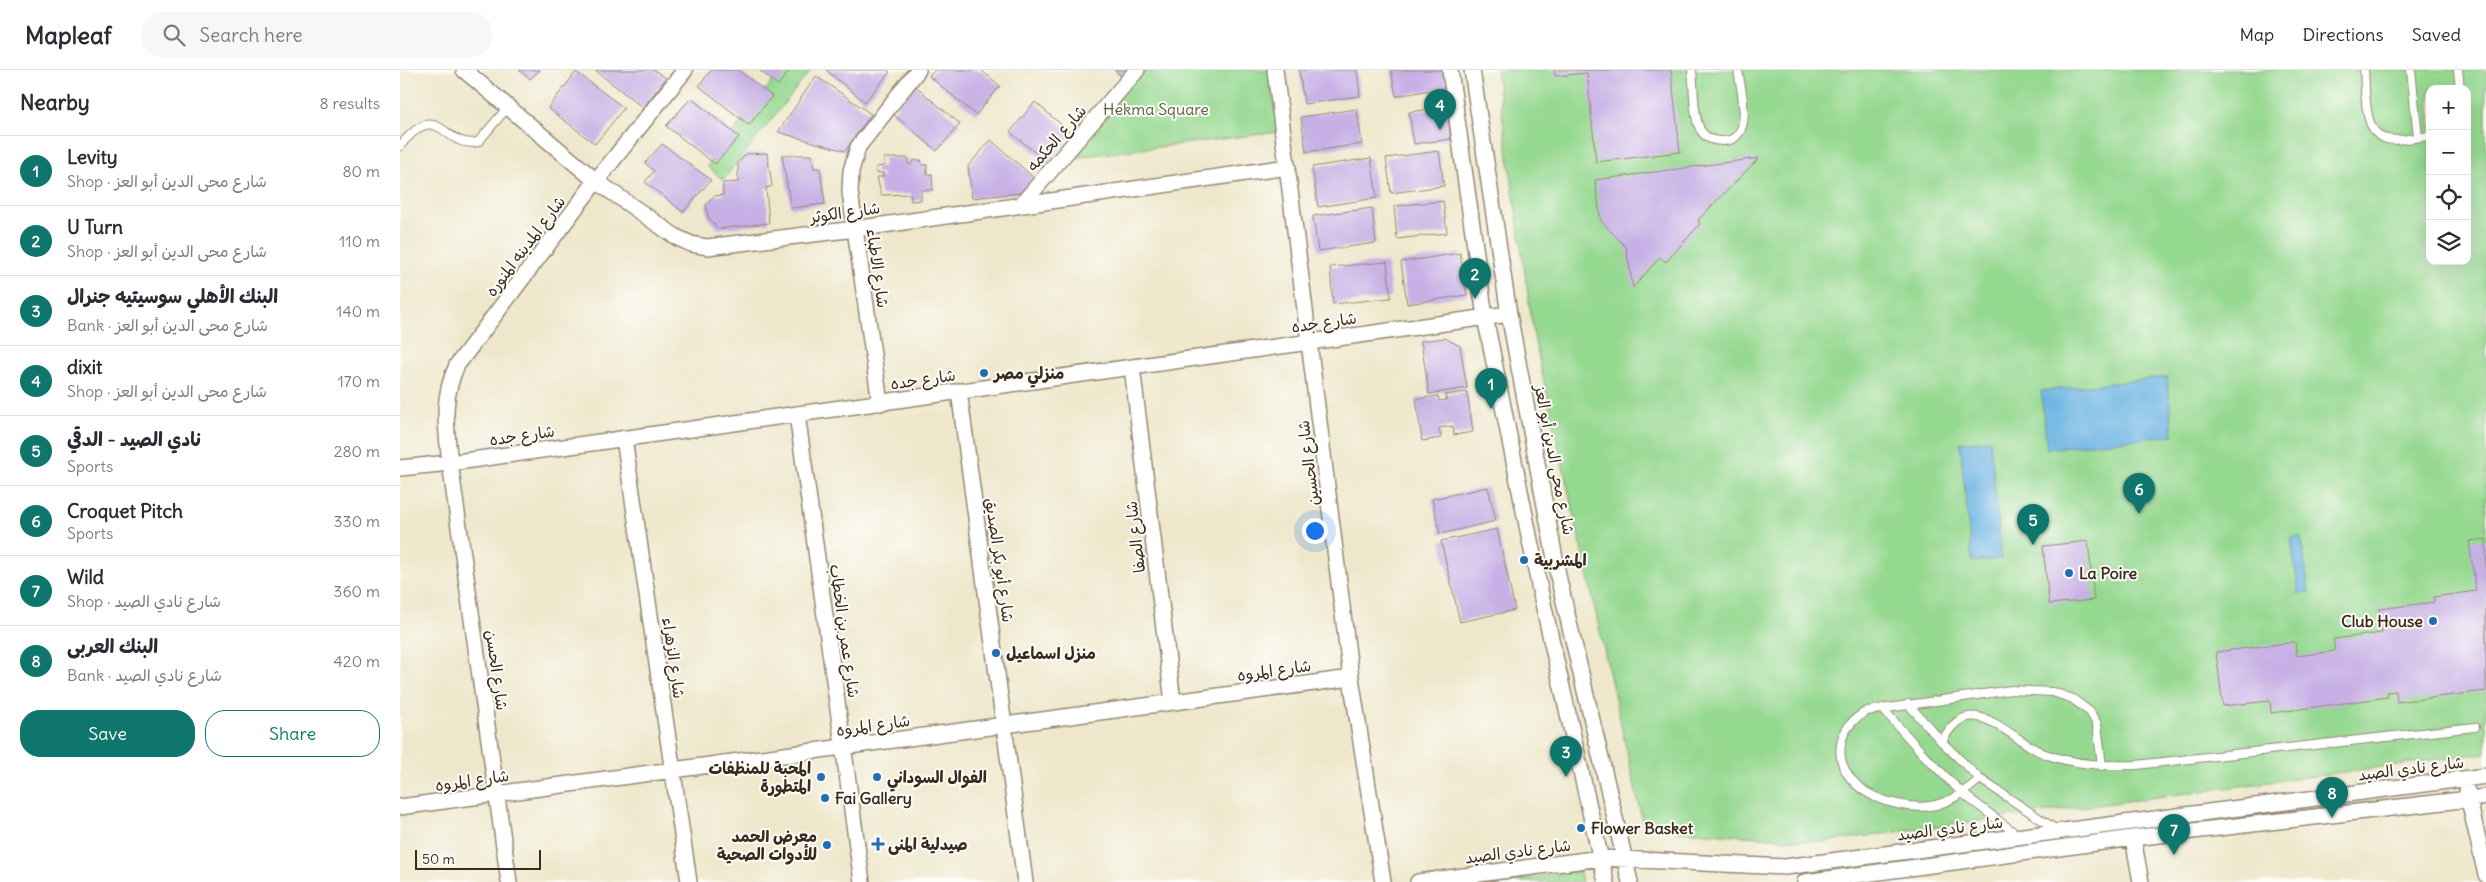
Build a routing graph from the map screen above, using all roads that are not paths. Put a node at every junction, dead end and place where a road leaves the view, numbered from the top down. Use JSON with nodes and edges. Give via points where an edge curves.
{"nodes":[{"id":1,"x":464,"y":70,"type":"edge"},
{"id":2,"x":685,"y":70,"type":"edge"},
{"id":3,"x":918,"y":70,"type":"edge"},
{"id":4,"x":1137,"y":70,"type":"edge"},
{"id":5,"x":1275,"y":70,"type":"edge"},
{"id":6,"x":1450,"y":70,"type":"edge"},
{"id":7,"x":1472,"y":70,"type":"edge"},
{"id":8,"x":1692,"y":70,"type":"edge"},
{"id":9,"x":1738,"y":70,"type":"edge"},
{"id":10,"x":2364,"y":70,"type":"edge"},
{"id":11,"x":2411,"y":70,"type":"edge"},
{"id":12,"x":2458,"y":70,"type":"edge"},
{"id":13,"x":2460,"y":85,"type":"edge"},
{"id":14,"x":508,"y":106,"type":"junction"},
{"id":15,"x":2426,"y":136,"type":"edge"},
{"id":16,"x":2418,"y":137,"type":"junction"},
{"id":17,"x":400,"y":146,"type":"edge"},
{"id":18,"x":1288,"y":168,"type":"junction"},
{"id":19,"x":596,"y":181,"type":"junction"},
{"id":20,"x":1021,"y":205,"type":"junction"},
{"id":21,"x":855,"y":229,"type":"junction"},
{"id":22,"x":1509,"y":314,"type":"junction"},
{"id":23,"x":1485,"y":318,"type":"junction"},
{"id":24,"x":1311,"y":342,"type":"junction"},
{"id":25,"x":1132,"y":367,"type":"junction"},
{"id":26,"x":959,"y":391,"type":"junction"},
{"id":27,"x":880,"y":402,"type":"junction"},
{"id":28,"x":797,"y":414,"type":"junction"},
{"id":29,"x":624,"y":438,"type":"junction"},
{"id":30,"x":450,"y":463,"type":"junction"},
{"id":31,"x":400,"y":468,"type":"edge"},
{"id":32,"x":1351,"y":678,"type":"junction"},
{"id":33,"x":1173,"y":702,"type":"junction"},
{"id":34,"x":1908,"y":704,"type":"junction"},
{"id":35,"x":1882,"y":708,"type":"junction"},
{"id":36,"x":1004,"y":725,"type":"junction"},
{"id":37,"x":2475,"y":727,"type":"dead end"},
{"id":38,"x":1942,"y":742,"type":"junction"},
{"id":39,"x":843,"y":747,"type":"junction"},
{"id":40,"x":2102,"y":766,"type":"junction"},
{"id":41,"x":673,"y":770,"type":"junction"},
{"id":42,"x":2486,"y":776,"type":"edge"},
{"id":43,"x":1980,"y":779,"type":"junction"},
{"id":44,"x":2464,"y":779,"type":"junction"},
{"id":45,"x":1962,"y":793,"type":"junction"},
{"id":46,"x":496,"y":794,"type":"junction"},
{"id":47,"x":2486,"y":797,"type":"edge"},
{"id":48,"x":2469,"y":799,"type":"junction"},
{"id":49,"x":400,"y":807,"type":"edge"},
{"id":50,"x":2059,"y":831,"type":"junction"},
{"id":51,"x":2019,"y":837,"type":"junction"},
{"id":52,"x":2133,"y":838,"type":"junction"},
{"id":53,"x":1601,"y":858,"type":"junction"},
{"id":54,"x":1626,"y":858,"type":"junction"},
{"id":55,"x":2486,"y":875,"type":"edge"},
{"id":56,"x":509,"y":882,"type":"edge"},
{"id":57,"x":689,"y":882,"type":"edge"},
{"id":58,"x":862,"y":882,"type":"edge"},
{"id":59,"x":1025,"y":882,"type":"edge"},
{"id":60,"x":1383,"y":882,"type":"edge"},
{"id":61,"x":1418,"y":882,"type":"edge"},
{"id":62,"x":1606,"y":882,"type":"edge"},
{"id":63,"x":1630,"y":882,"type":"edge"},
{"id":64,"x":1806,"y":882,"type":"edge"},
{"id":65,"x":2141,"y":882,"type":"edge"}],
"edges":[{"from":1,"to":14,"type":"street","name":"شارع الكوثر"},
{"from":2,"to":19,"type":"street","name":"شارع المدينه المنوره"},
{"from":3,"to":21,"type":"street","name":"شارع الاطباء","via":[[858,147],[853,159],[850,180]]},
{"from":4,"to":20,"type":"street","name":"شارع الحكمه"},
{"from":5,"to":18,"type":"street","name":"شارع الحسين"},
{"from":6,"to":23,"type":"street"},
{"from":7,"to":22,"type":"street","name":"شارع محى الدين أبو العز"},
{"from":8,"to":9,"type":"lane","via":[[1701,131],[1707,137],[1723,142],[1732,139],[1743,126]]},
{"from":10,"to":16,"type":"lane","via":[[2371,127],[2385,139]]},
{"from":11,"to":16,"type":"lane"},
{"from":12,"to":13,"type":"lane"},
{"from":14,"to":17,"type":"lane","via":[[478,142],[466,142],[434,124],[426,124],[414,130]]},
{"from":14,"to":19,"type":"street","name":"شارع الكوثر"},
{"from":15,"to":16,"type":"lane"},
{"from":18,"to":20,"type":"street","name":"شارع الكوثر"},
{"from":18,"to":24,"type":"street","name":"شارع الحسين"},
{"from":19,"to":21,"type":"street","name":"شارع الكوثر","via":[[676,237],[707,247]]},
{"from":19,"to":30,"type":"street","name":"شارع المدينه المنوره","via":[[457,366],[445,402]]},
{"from":20,"to":21,"type":"street","name":"شارع الكوثر"},
{"from":21,"to":27,"type":"street","name":"شارع الاطباء"},
{"from":22,"to":23,"type":"street","name":"شارع جده"},
{"from":22,"to":54,"type":"street","name":"شارع محى الدين أبو العز","via":[[1560,580]]},
{"from":23,"to":24,"type":"street","name":"شارع جده"},
{"from":23,"to":53,"type":"street","via":[[1540,590]]},
{"from":24,"to":25,"type":"street","name":"شارع جده"},
{"from":24,"to":32,"type":"street","name":"شارع الحسين"},
{"from":25,"to":26,"type":"street","name":"شارع جده"},
{"from":25,"to":33,"type":"street","name":"شارع الصفا"},
{"from":26,"to":27,"type":"street","name":"شارع جده"},
{"from":26,"to":36,"type":"street","name":"شارع أبو بكر الصديق"},
{"from":27,"to":28,"type":"street","name":"شارع جده"},
{"from":28,"to":29,"type":"street","name":"شارع جده"},
{"from":28,"to":39,"type":"street","name":"شارع عمر بن الخطاب"},
{"from":29,"to":30,"type":"street","name":"شارع جده"},
{"from":29,"to":41,"type":"street","name":"شارع الزهراء"},
{"from":30,"to":31,"type":"street","name":"شارع جده"},
{"from":30,"to":46,"type":"street","name":"شارع الحسن"},
{"from":32,"to":33,"type":"street","name":"شارع المروه"},
{"from":32,"to":60,"type":"street","name":"شارع الحسين"},
{"from":33,"to":36,"type":"street","name":"شارع المروه"},
{"from":34,"to":35,"type":"lane"},
{"from":34,"to":38,"type":"lane"},
{"from":34,"to":40,"type":"lane","via":[[2010,690],[2053,692],[2073,699],[2090,712],[2097,724]]},
{"from":35,"to":45,"type":"lane"},
{"from":35,"to":45,"type":"lane","via":[[1854,718],[1845,731],[1842,762],[1854,782],[1880,798],[1921,807],[1941,804]]},
{"from":36,"to":39,"type":"street","name":"شارع المروه"},
{"from":36,"to":59,"type":"street","name":"شارع أبو بكر الصديق"},
{"from":37,"to":40,"type":"lane","via":[[2136,765]]},
{"from":38,"to":40,"type":"lane","via":[[1957,721],[1969,716],[1982,716],[2044,754],[2072,763]]},
{"from":38,"to":43,"type":"lane"},
{"from":39,"to":41,"type":"street","name":"شارع المروه"},
{"from":39,"to":58,"type":"street","name":"شارع عمر بن الخطاب"},
{"from":41,"to":46,"type":"street","name":"شارع المروه"},
{"from":41,"to":57,"type":"street","name":"شارع الزهراء"},
{"from":42,"to":44,"type":"street","name":"شارع نادي الصيد"},
{"from":43,"to":45,"type":"lane"},
{"from":43,"to":50,"type":"lane"},
{"from":44,"to":48,"type":"street"},
{"from":44,"to":50,"type":"street","name":"شارع نادي الصيد"},
{"from":45,"to":51,"type":"lane"},
{"from":46,"to":49,"type":"street","name":"شارع المروه"},
{"from":46,"to":56,"type":"street","name":"شارع الحسن"},
{"from":47,"to":48,"type":"street","name":"شارع نادي الصيد"},
{"from":48,"to":52,"type":"street","name":"شارع نادي الصيد"},
{"from":48,"to":55,"type":"street"},
{"from":50,"to":51,"type":"street","name":"شارع نادي الصيد"},
{"from":51,"to":54,"type":"street","name":"شارع نادي الصيد","via":[[1775,868]]},
{"from":52,"to":64,"type":"street","name":"شارع نادي الصيد"},
{"from":52,"to":65,"type":"street"},
{"from":53,"to":54,"type":"street","name":"شارع نادي الصيد"},
{"from":53,"to":61,"type":"street","name":"شارع نادي الصيد"},
{"from":53,"to":62,"type":"street"},
{"from":54,"to":63,"type":"street","name":"شارع محى الدين أبو العز"}]}
